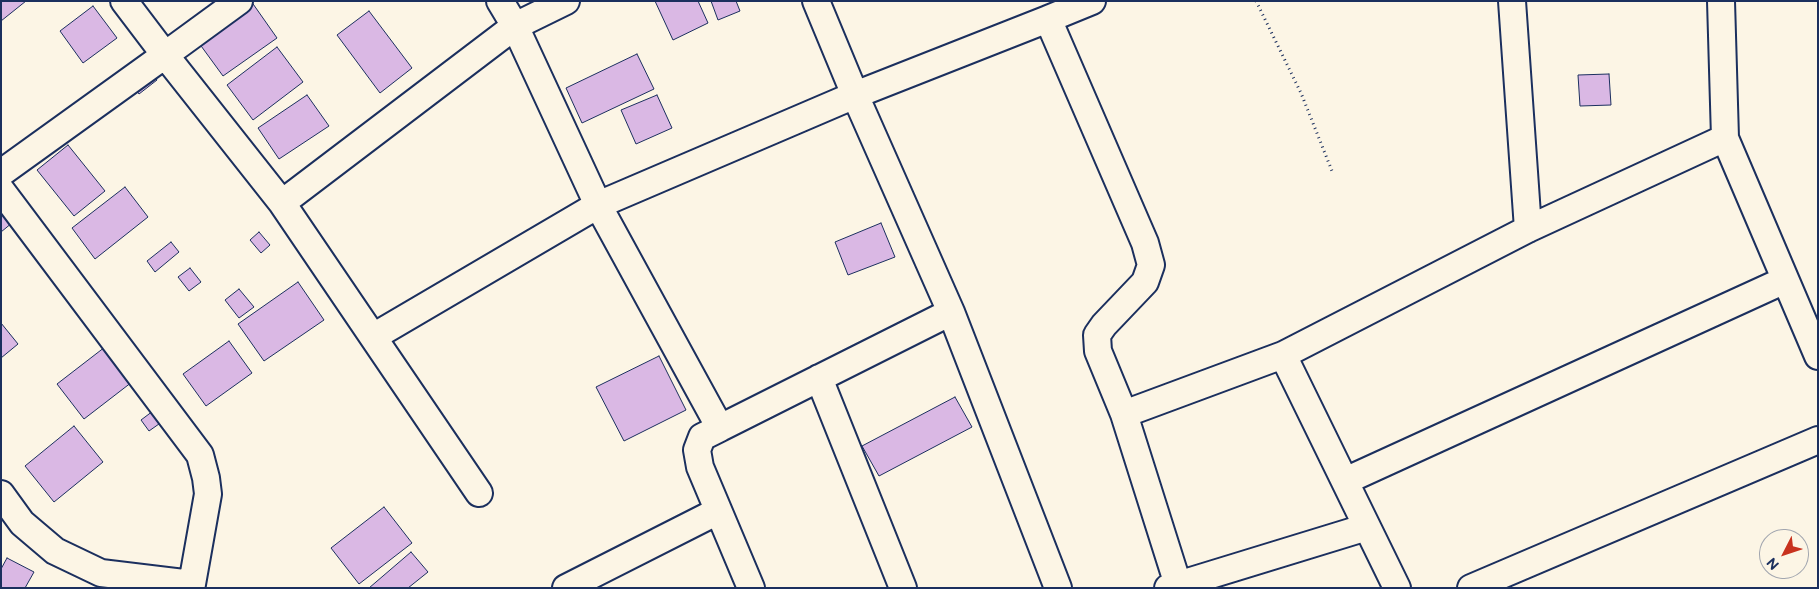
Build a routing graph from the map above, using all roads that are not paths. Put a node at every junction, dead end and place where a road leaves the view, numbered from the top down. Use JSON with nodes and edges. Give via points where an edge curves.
{"nodes":[{"id":1,"x":124,"y":1,"type":"edge"},
{"id":2,"x":239,"y":1,"type":"edge"},
{"id":3,"x":500,"y":1,"type":"edge"},
{"id":4,"x":566,"y":1,"type":"edge"},
{"id":5,"x":816,"y":1,"type":"edge"},
{"id":6,"x":1092,"y":1,"type":"edge"},
{"id":7,"x":1512,"y":1,"type":"edge"},
{"id":8,"x":1721,"y":1,"type":"edge"},
{"id":9,"x":1048,"y":19,"type":"junction"},
{"id":10,"x":515,"y":26,"type":"junction"},
{"id":11,"x":165,"y":55,"type":"junction"},
{"id":12,"x":855,"y":95,"type":"junction"},
{"id":13,"x":1725,"y":138,"type":"junction"},
{"id":14,"x":1,"y":174,"type":"edge"},
{"id":15,"x":1,"y":190,"type":"edge"},
{"id":16,"x":282,"y":203,"type":"junction"},
{"id":17,"x":598,"y":205,"type":"junction"},
{"id":18,"x":1528,"y":228,"type":"junction"},
{"id":19,"x":1785,"y":280,"type":"junction"},
{"id":20,"x":951,"y":312,"type":"junction"},
{"id":21,"x":373,"y":337,"type":"junction"},
{"id":22,"x":1283,"y":355,"type":"junction"},
{"id":23,"x":1818,"y":356,"type":"edge"},
{"id":24,"x":819,"y":378,"type":"junction"},
{"id":25,"x":1124,"y":414,"type":"junction"},
{"id":26,"x":720,"y":428,"type":"junction"},
{"id":27,"x":1818,"y":440,"type":"edge"},
{"id":28,"x":1345,"y":481,"type":"junction"},
{"id":29,"x":479,"y":493,"type":"dead end"},
{"id":30,"x":1,"y":494,"type":"edge"},
{"id":31,"x":718,"y":511,"type":"junction"},
{"id":32,"x":1367,"y":527,"type":"junction"},
{"id":33,"x":195,"y":587,"type":"edge"},
{"id":34,"x":1175,"y":587,"type":"edge"},
{"id":35,"x":566,"y":588,"type":"edge"},
{"id":36,"x":751,"y":588,"type":"edge"},
{"id":37,"x":903,"y":588,"type":"edge"},
{"id":38,"x":1058,"y":588,"type":"edge"},
{"id":39,"x":1397,"y":588,"type":"edge"},
{"id":40,"x":1471,"y":588,"type":"edge"}],
"edges":[{"from":1,"to":11,"type":"street"},
{"from":2,"to":11,"type":"street"},
{"from":3,"to":10,"type":"street"},
{"from":4,"to":10,"type":"street"},
{"from":5,"to":12,"type":"street"},
{"from":6,"to":9,"type":"street"},
{"from":7,"to":18,"type":"street"},
{"from":8,"to":13,"type":"street"},
{"from":9,"to":12,"type":"street"},
{"from":9,"to":25,"type":"street","via":[[1146,243],[1150,265],[1145,282],[1097,335],[1098,351]]},
{"from":10,"to":16,"type":"street"},
{"from":10,"to":17,"type":"street"},
{"from":11,"to":14,"type":"street"},
{"from":11,"to":16,"type":"street"},
{"from":12,"to":17,"type":"street"},
{"from":12,"to":20,"type":"street"},
{"from":13,"to":18,"type":"street"},
{"from":13,"to":19,"type":"street"},
{"from":15,"to":33,"type":"street","via":[[200,455],[208,494]]},
{"from":16,"to":21,"type":"street"},
{"from":17,"to":21,"type":"street"},
{"from":17,"to":26,"type":"street"},
{"from":18,"to":22,"type":"street"},
{"from":19,"to":23,"type":"street"},
{"from":19,"to":28,"type":"street"},
{"from":20,"to":24,"type":"street"},
{"from":20,"to":38,"type":"street"},
{"from":21,"to":29,"type":"street"},
{"from":22,"to":25,"type":"street"},
{"from":22,"to":28,"type":"street"},
{"from":24,"to":26,"type":"street"},
{"from":24,"to":37,"type":"street"},
{"from":25,"to":34,"type":"street"},
{"from":26,"to":31,"type":"street","via":[[702,437],[697,450],[700,467]]},
{"from":27,"to":40,"type":"street"},
{"from":28,"to":32,"type":"street"},
{"from":30,"to":33,"type":"street","via":[[22,523],[55,551],[100,573]]},
{"from":31,"to":35,"type":"street"},
{"from":31,"to":36,"type":"street"},
{"from":32,"to":34,"type":"street"},
{"from":32,"to":39,"type":"street"}]}
